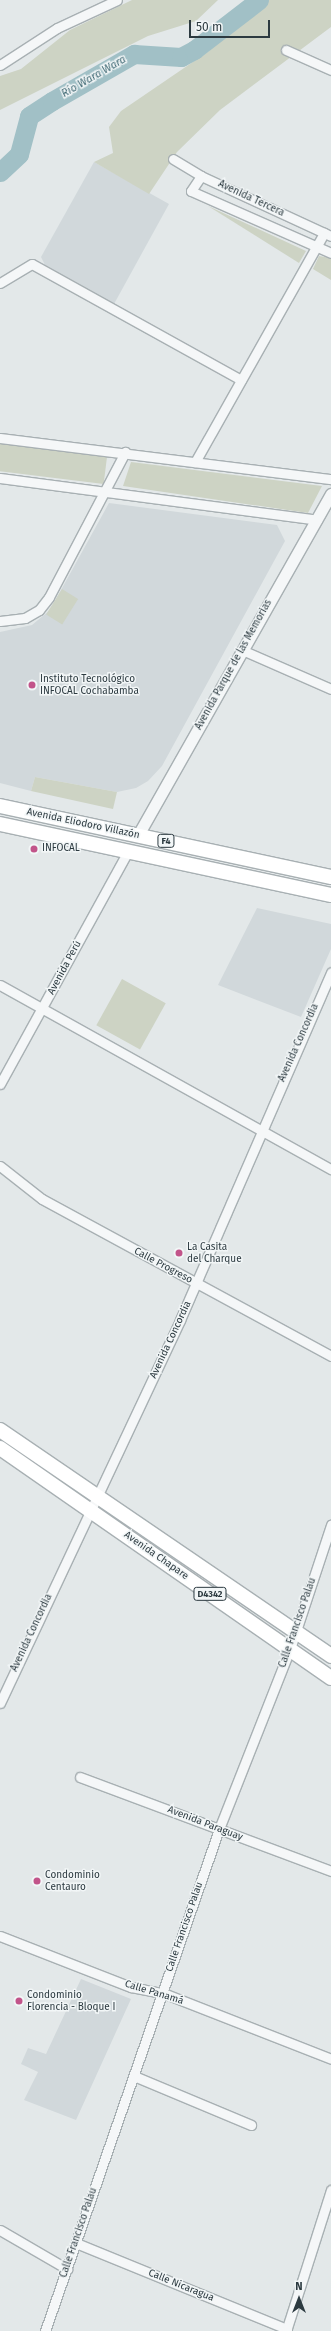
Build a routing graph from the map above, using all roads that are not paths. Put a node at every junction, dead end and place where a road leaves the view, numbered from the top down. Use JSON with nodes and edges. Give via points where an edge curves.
{"nodes":[{"id":1,"x":117,"y":0,"type":"edge"},
{"id":2,"x":286,"y":50,"type":"dead end"},
{"id":3,"x":0,"y":65,"type":"edge"},
{"id":4,"x":331,"y":70,"type":"edge"},
{"id":5,"x":173,"y":159,"type":"dead end"},
{"id":6,"x":201,"y":176,"type":"junction"},
{"id":7,"x":328,"y":234,"type":"edge"},
{"id":8,"x":316,"y":247,"type":"junction"},
{"id":9,"x":331,"y":253,"type":"edge"},
{"id":10,"x":0,"y":283,"type":"edge"},
{"id":11,"x":241,"y":380,"type":"junction"},
{"id":12,"x":0,"y":438,"type":"edge"},
{"id":13,"x":125,"y":452,"type":"junction"},
{"id":14,"x":195,"y":462,"type":"junction"},
{"id":15,"x":0,"y":478,"type":"edge"},
{"id":16,"x":331,"y":479,"type":"edge"},
{"id":17,"x":106,"y":491,"type":"junction"},
{"id":18,"x":331,"y":494,"type":"edge"},
{"id":19,"x":317,"y":520,"type":"junction"},
{"id":20,"x":0,"y":621,"type":"edge"},
{"id":21,"x":242,"y":650,"type":"junction"},
{"id":22,"x":331,"y":689,"type":"edge"},
{"id":23,"x":0,"y":806,"type":"edge"},
{"id":24,"x":0,"y":824,"type":"edge"},
{"id":25,"x":138,"y":835,"type":"junction"},
{"id":26,"x":128,"y":851,"type":"junction"},
{"id":27,"x":331,"y":877,"type":"edge"},
{"id":28,"x":331,"y":894,"type":"edge"},
{"id":29,"x":331,"y":972,"type":"edge"},
{"id":30,"x":0,"y":985,"type":"edge"},
{"id":31,"x":43,"y":1008,"type":"junction"},
{"id":32,"x":0,"y":1084,"type":"edge"},
{"id":33,"x":259,"y":1131,"type":"junction"},
{"id":34,"x":0,"y":1166,"type":"edge"},
{"id":35,"x":331,"y":1169,"type":"edge"},
{"id":36,"x":196,"y":1284,"type":"junction"},
{"id":37,"x":331,"y":1356,"type":"edge"},
{"id":38,"x":0,"y":1430,"type":"edge"},
{"id":39,"x":0,"y":1448,"type":"edge"},
{"id":40,"x":98,"y":1495,"type":"junction"},
{"id":41,"x":89,"y":1510,"type":"junction"},
{"id":42,"x":331,"y":1525,"type":"edge"},
{"id":43,"x":296,"y":1632,"type":"junction"},
{"id":44,"x":290,"y":1649,"type":"junction"},
{"id":45,"x":331,"y":1656,"type":"edge"},
{"id":46,"x":331,"y":1678,"type":"edge"},
{"id":47,"x":0,"y":1703,"type":"edge"},
{"id":48,"x":80,"y":1777,"type":"dead end"},
{"id":49,"x":219,"y":1829,"type":"junction"},
{"id":50,"x":331,"y":1871,"type":"edge"},
{"id":51,"x":0,"y":1936,"type":"edge"},
{"id":52,"x":163,"y":1993,"type":"junction"},
{"id":53,"x":331,"y":2059,"type":"edge"},
{"id":54,"x":134,"y":2076,"type":"junction"},
{"id":55,"x":251,"y":2125,"type":"dead end"},
{"id":56,"x":331,"y":2190,"type":"edge"},
{"id":57,"x":0,"y":2230,"type":"edge"},
{"id":58,"x":76,"y":2243,"type":"junction"},
{"id":59,"x":67,"y":2269,"type":"junction"},
{"id":60,"x":287,"y":2330,"type":"edge"},
{"id":61,"x":45,"y":2331,"type":"edge"}],
"edges":[{"from":1,"to":3,"type":"street","via":[[57,28]]},
{"from":2,"to":4,"type":"street"},
{"from":5,"to":6,"type":"street","name":"Avenida Tercera"},
{"from":6,"to":7,"type":"street","name":"Avenida Tercera"},
{"from":6,"to":8,"type":"street","name":"Avenida Tercera","via":[[191,191]]},
{"from":7,"to":8,"type":"street"},
{"from":8,"to":9,"type":"street","name":"Avenida Tercera"},
{"from":8,"to":11,"type":"street"},
{"from":10,"to":11,"type":"street","via":[[32,264]]},
{"from":11,"to":14,"type":"street"},
{"from":12,"to":13,"type":"street"},
{"from":13,"to":14,"type":"street"},
{"from":13,"to":17,"type":"street"},
{"from":14,"to":16,"type":"street"},
{"from":15,"to":17,"type":"street"},
{"from":17,"to":19,"type":"street"},
{"from":17,"to":20,"type":"street","via":[[39,610],[25,618]]},
{"from":18,"to":19,"type":"street","name":"Avenida Parque de las Memorias"},
{"from":19,"to":21,"type":"street","name":"Avenida Parque de las Memorias"},
{"from":21,"to":22,"type":"street"},
{"from":21,"to":25,"type":"street","name":"Avenida Parque de las Memorias"},
{"from":23,"to":25,"type":"main road","name":"Avenida Eliodoro Villazón","number":"F4"},
{"from":24,"to":26,"type":"main road","name":"Avenida Eliodoro Villazón","number":"F4"},
{"from":25,"to":27,"type":"main road","name":"Avenida Eliodoro Villazón","number":"F4"},
{"from":26,"to":28,"type":"main road","name":"Avenida Eliodoro Villazón","number":"F4"},
{"from":26,"to":31,"type":"street","name":"Avenida Perú"},
{"from":29,"to":33,"type":"street","name":"Avenida Concordia"},
{"from":30,"to":31,"type":"street"},
{"from":31,"to":32,"type":"street","name":"Avenida Perú"},
{"from":31,"to":33,"type":"street"},
{"from":33,"to":35,"type":"street"},
{"from":33,"to":36,"type":"street","name":"Avenida Concordia"},
{"from":34,"to":36,"type":"street","name":"Calle Progreso","via":[[42,1199]]},
{"from":36,"to":37,"type":"street","name":"Calle Progreso"},
{"from":36,"to":40,"type":"street","name":"Avenida Concordia"},
{"from":38,"to":40,"type":"main road","name":"Avenida Chapare","number":"D4342"},
{"from":39,"to":41,"type":"main road","name":"Avenida Chapare","number":"D4342"},
{"from":40,"to":41,"type":"street","name":"Avenida Concordia"},
{"from":40,"to":43,"type":"main road","name":"Avenida Chapare","number":"D4342"},
{"from":41,"to":44,"type":"main road","name":"Avenida Chapare","number":"D4342"},
{"from":41,"to":47,"type":"street","name":"Avenida Concordia"},
{"from":42,"to":43,"type":"street","name":"Calle Francisco Palau"},
{"from":43,"to":44,"type":"street","name":"Calle Francisco Palau"},
{"from":43,"to":45,"type":"main road","name":"Avenida Chapare","number":"D4342"},
{"from":44,"to":46,"type":"main road","name":"Avenida Chapare","number":"D4342"},
{"from":44,"to":49,"type":"street","name":"Calle Francisco Palau"},
{"from":48,"to":49,"type":"street","name":"Avenida Paraguay"},
{"from":49,"to":50,"type":"street","name":"Avenida Paraguay"},
{"from":49,"to":52,"type":"street","name":"Calle Francisco Palau"},
{"from":51,"to":52,"type":"street","name":"Calle Panamá","via":[[131,1987]]},
{"from":52,"to":53,"type":"street","name":"Calle Panamá"},
{"from":52,"to":54,"type":"street","name":"Calle Francisco Palau"},
{"from":54,"to":55,"type":"street"},
{"from":54,"to":58,"type":"street","name":"Calle Francisco Palau"},
{"from":56,"to":60,"type":"street"},
{"from":57,"to":59,"type":"street"},
{"from":58,"to":59,"type":"street","name":"Calle Francisco Palau"},
{"from":58,"to":60,"type":"street","name":"Calle Nicaragua"},
{"from":59,"to":61,"type":"street","name":"Calle Francisco Palau"}]}
